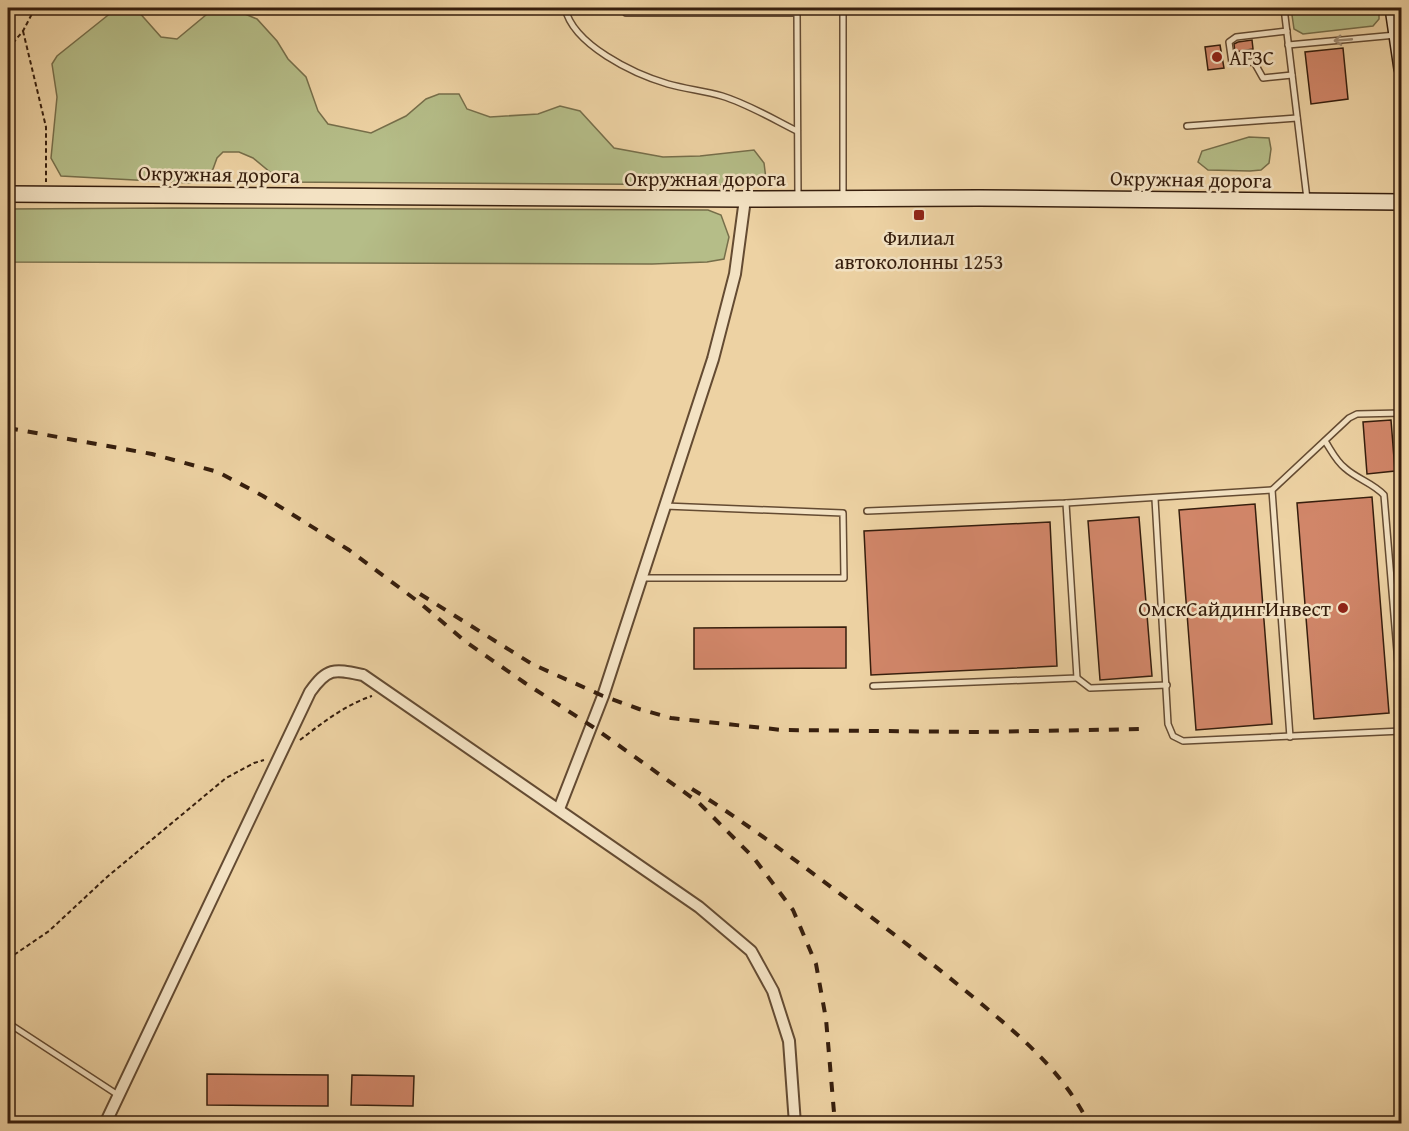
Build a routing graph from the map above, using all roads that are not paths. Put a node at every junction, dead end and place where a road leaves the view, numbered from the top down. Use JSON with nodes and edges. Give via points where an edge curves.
{"nodes":[{"id":1,"x":565,"y":8,"type":"edge"},
{"id":2,"x":626,"y":8,"type":"edge"},
{"id":3,"x":1284,"y":8,"type":"edge"},
{"id":4,"x":1394,"y":8,"type":"edge"},
{"id":5,"x":843,"y":9,"type":"edge"},
{"id":6,"x":1287,"y":31,"type":"junction"},
{"id":7,"x":1398,"y":35,"type":"junction"},
{"id":8,"x":1288,"y":45,"type":"junction"},
{"id":9,"x":1401,"y":69,"type":"edge"},
{"id":10,"x":1292,"y":75,"type":"junction"},
{"id":11,"x":1297,"y":118,"type":"junction"},
{"id":12,"x":1187,"y":126,"type":"dead end"},
{"id":13,"x":798,"y":131,"type":"junction"},
{"id":14,"x":8,"y":194,"type":"edge"},
{"id":15,"x":798,"y":199,"type":"junction"},
{"id":16,"x":843,"y":199,"type":"junction"},
{"id":17,"x":746,"y":200,"type":"junction"},
{"id":18,"x":1307,"y":201,"type":"junction"},
{"id":19,"x":1401,"y":202,"type":"edge"},
{"id":20,"x":1401,"y":414,"type":"edge"},
{"id":21,"x":1325,"y":441,"type":"junction"},
{"id":22,"x":1272,"y":490,"type":"junction"},
{"id":23,"x":1155,"y":499,"type":"junction"},
{"id":24,"x":1066,"y":503,"type":"junction"},
{"id":25,"x":665,"y":506,"type":"junction"},
{"id":26,"x":867,"y":511,"type":"dead end"},
{"id":27,"x":640,"y":578,"type":"junction"},
{"id":28,"x":1077,"y":678,"type":"junction"},
{"id":29,"x":1167,"y":685,"type":"junction"},
{"id":30,"x":873,"y":686,"type":"dead end"},
{"id":31,"x":1401,"y":711,"type":"edge"},
{"id":32,"x":1401,"y":731,"type":"edge"},
{"id":33,"x":1290,"y":737,"type":"junction"},
{"id":34,"x":559,"y":809,"type":"junction"},
{"id":35,"x":8,"y":1023,"type":"edge"},
{"id":36,"x":118,"y":1095,"type":"junction"},
{"id":37,"x":105,"y":1124,"type":"edge"},
{"id":38,"x":795,"y":1124,"type":"edge"}],
"edges":[{"from":1,"to":13,"type":"lane","via":[[568,18],[589,43],[622,66],[667,84],[724,96]]},
{"from":2,"to":13,"type":"lane","via":[[626,13],[797,13]]},
{"from":3,"to":6,"type":"lane"},
{"from":4,"to":7,"type":"main road"},
{"from":5,"to":16,"type":"lane"},
{"from":6,"to":8,"type":"lane"},
{"from":6,"to":10,"type":"lane","via":[[1236,37],[1229,42],[1232,63],[1254,62],[1263,78]]},
{"from":7,"to":8,"type":"lane","one_way":true},
{"from":7,"to":9,"type":"main road"},
{"from":8,"to":10,"type":"lane"},
{"from":10,"to":11,"type":"lane"},
{"from":11,"to":12,"type":"lane"},
{"from":11,"to":18,"type":"lane"},
{"from":13,"to":15,"type":"lane"},
{"from":14,"to":17,"type":"main road","name":"Окружная дорога"},
{"from":15,"to":16,"type":"main road","name":"Окружная дорога"},
{"from":15,"to":17,"type":"main road","name":"Окружная дорога"},
{"from":16,"to":18,"type":"main road","name":"Окружная дорога"},
{"from":17,"to":25,"type":"street","via":[[735,274],[713,359]]},
{"from":18,"to":19,"type":"main road","name":"Окружная дорога"},
{"from":20,"to":21,"type":"lane","via":[[1357,414]]},
{"from":21,"to":22,"type":"lane"},
{"from":21,"to":31,"type":"lane","via":[[1345,468],[1384,495]]},
{"from":22,"to":23,"type":"lane"},
{"from":22,"to":33,"type":"lane"},
{"from":23,"to":24,"type":"lane"},
{"from":23,"to":29,"type":"lane"},
{"from":24,"to":26,"type":"lane"},
{"from":24,"to":28,"type":"lane"},
{"from":25,"to":27,"type":"street"},
{"from":25,"to":27,"type":"lane","via":[[843,513],[844,578]]},
{"from":27,"to":34,"type":"street","via":[[593,727]]},
{"from":28,"to":29,"type":"lane","via":[[1090,688]]},
{"from":28,"to":30,"type":"lane"},
{"from":29,"to":33,"type":"lane","via":[[1168,724],[1173,736],[1183,741]]},
{"from":32,"to":33,"type":"lane"},
{"from":34,"to":36,"type":"street","via":[[363,675],[338,670],[322,677],[310,692]]},
{"from":34,"to":38,"type":"street","via":[[699,907],[751,951],[773,991],[789,1041]]},
{"from":35,"to":36,"type":"lane"},
{"from":36,"to":37,"type":"street"}]}
